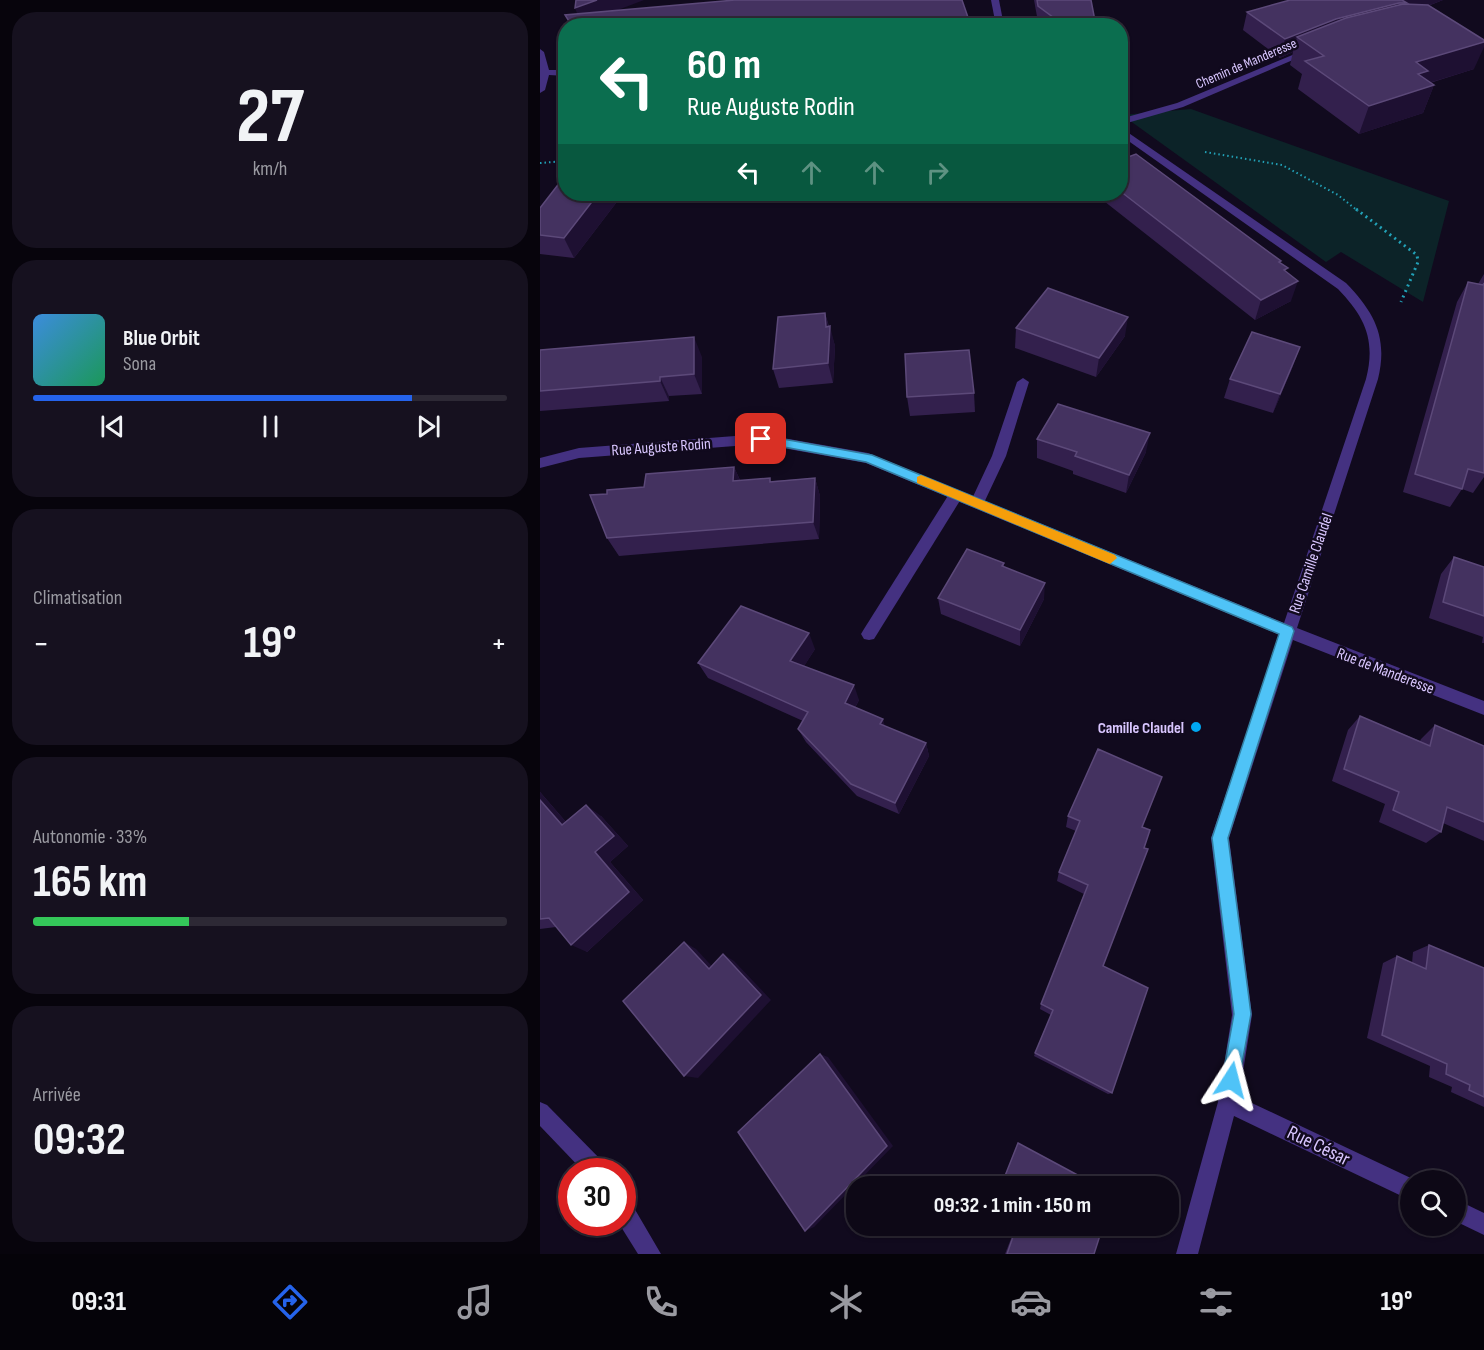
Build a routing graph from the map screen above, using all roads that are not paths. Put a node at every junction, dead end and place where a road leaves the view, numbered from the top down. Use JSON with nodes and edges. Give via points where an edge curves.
{"nodes":[{"id":1,"x":995,"y":0,"type":"edge"},
{"id":2,"x":998,"y":18,"type":"edge"},
{"id":3,"x":1323,"y":46,"type":"edge"},
{"id":4,"x":540,"y":52,"type":"edge"},
{"id":5,"x":542,"y":72,"type":"edge"},
{"id":6,"x":558,"y":73,"type":"edge"},
{"id":7,"x":540,"y":90,"type":"edge"},
{"id":8,"x":1128,"y":120,"type":"edge"},
{"id":9,"x":1128,"y":135,"type":"edge"},
{"id":10,"x":1023,"y":382,"type":"dead end"},
{"id":11,"x":540,"y":463,"type":"edge"},
{"id":12,"x":956,"y":495,"type":"junction"},
{"id":13,"x":977,"y":503,"type":"junction"},
{"id":14,"x":1287,"y":631,"type":"junction"},
{"id":15,"x":869,"y":634,"type":"dead end"},
{"id":16,"x":1484,"y":708,"type":"edge"},
{"id":17,"x":1228,"y":1102,"type":"junction"},
{"id":18,"x":540,"y":1112,"type":"edge"},
{"id":19,"x":585,"y":1158,"type":"edge"},
{"id":20,"x":1400,"y":1184,"type":"edge"},
{"id":21,"x":1466,"y":1215,"type":"edge"},
{"id":22,"x":1484,"y":1224,"type":"edge"},
{"id":23,"x":636,"y":1232,"type":"edge"},
{"id":24,"x":650,"y":1254,"type":"edge"},
{"id":25,"x":1187,"y":1254,"type":"edge"}],
"edges":[{"from":1,"to":2,"type":"street"},
{"from":3,"to":8,"type":"street","name":"Chemin de Manderesse","via":[[1180,105]]},
{"from":4,"to":5,"type":"street"},
{"from":5,"to":6,"type":"street"},
{"from":5,"to":7,"type":"street"},
{"from":9,"to":14,"type":"street","name":"Rue Camille Claudel","via":[[1342,286],[1359,303],[1373,330],[1378,352],[1372,379]]},
{"from":10,"to":13,"type":"street","via":[[999,456]]},
{"from":11,"to":12,"type":"street","name":"Rue Auguste Rodin","via":[[579,453],[761,439],[868,458]]},
{"from":12,"to":13,"type":"street","name":"Rue Auguste Rodin"},
{"from":12,"to":15,"type":"street"},
{"from":13,"to":14,"type":"street","name":"Rue Auguste Rodin"},
{"from":14,"to":16,"type":"street","name":"Rue de Manderesse"},
{"from":14,"to":17,"type":"street","name":"Rue Camille Claudel","via":[[1220,838],[1242,1014]]},
{"from":17,"to":20,"type":"street","name":"Rue César"},
{"from":17,"to":25,"type":"street","name":"Rue Camille Claudel"},
{"from":18,"to":19,"type":"street"},
{"from":21,"to":22,"type":"street"},
{"from":23,"to":24,"type":"street"}]}
